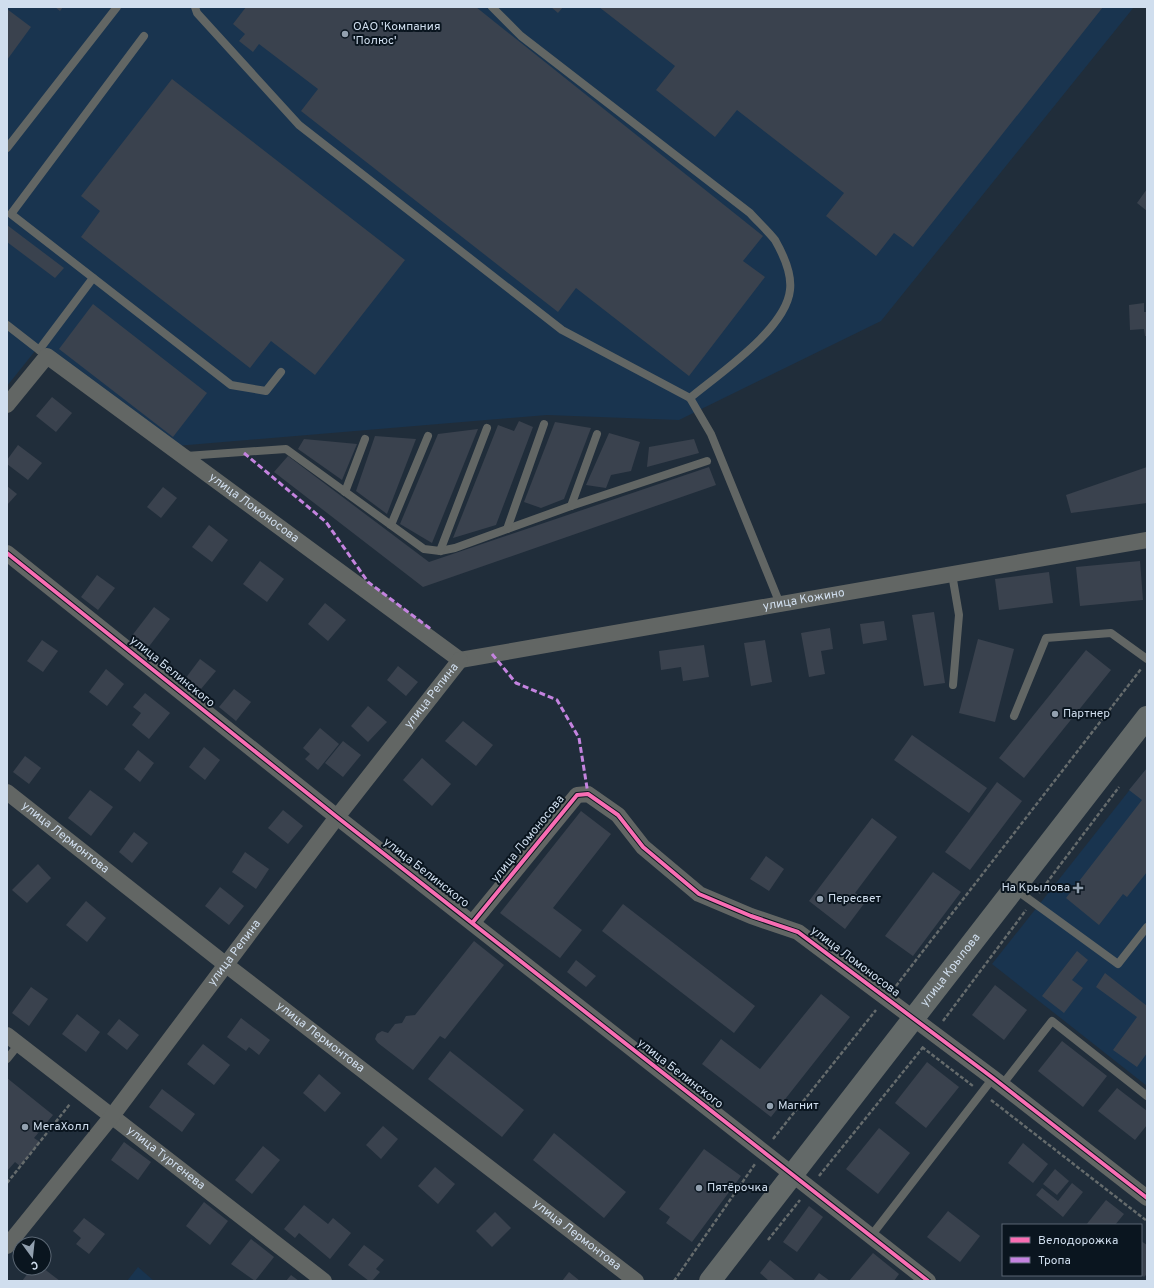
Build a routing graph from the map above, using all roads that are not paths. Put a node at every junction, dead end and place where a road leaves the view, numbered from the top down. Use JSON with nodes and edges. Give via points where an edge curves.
{"nodes":[{"id":1,"x":117,"y":7,"type":"edge"},
{"id":2,"x":195,"y":7,"type":"edge"},
{"id":3,"x":492,"y":7,"type":"edge"},
{"id":4,"x":144,"y":36,"type":"dead end"},
{"id":5,"x":7,"y":148,"type":"edge"},
{"id":6,"x":93,"y":278,"type":"junction"},
{"id":7,"x":7,"y":325,"type":"edge"},
{"id":8,"x":43,"y":353,"type":"junction"},
{"id":9,"x":281,"y":372,"type":"dead end"},
{"id":10,"x":690,"y":398,"type":"junction"},
{"id":11,"x":7,"y":406,"type":"edge"},
{"id":12,"x":544,"y":424,"type":"dead end"},
{"id":13,"x":487,"y":428,"type":"dead end"},
{"id":14,"x":597,"y":434,"type":"dead end"},
{"id":15,"x":428,"y":436,"type":"dead end"},
{"id":16,"x":365,"y":439,"type":"dead end"},
{"id":17,"x":183,"y":456,"type":"junction"},
{"id":18,"x":707,"y":461,"type":"dead end"},
{"id":19,"x":345,"y":492,"type":"junction"},
{"id":20,"x":571,"y":506,"type":"junction"},
{"id":21,"x":390,"y":525,"type":"junction"},
{"id":22,"x":507,"y":529,"type":"junction"},
{"id":23,"x":1147,"y":540,"type":"edge"},
{"id":24,"x":440,"y":551,"type":"junction"},
{"id":25,"x":7,"y":554,"type":"edge"},
{"id":26,"x":952,"y":574,"type":"junction"},
{"id":27,"x":780,"y":604,"type":"junction"},
{"id":28,"x":460,"y":660,"type":"junction"},
{"id":29,"x":1145,"y":663,"type":"edge"},
{"id":30,"x":953,"y":685,"type":"dead end"},
{"id":31,"x":1014,"y":716,"type":"dead end"},
{"id":32,"x":1147,"y":716,"type":"edge"},
{"id":33,"x":7,"y":792,"type":"edge"},
{"id":34,"x":337,"y":817,"type":"junction"},
{"id":35,"x":1013,"y":888,"type":"junction"},
{"id":36,"x":473,"y":922,"type":"junction"},
{"id":37,"x":1147,"y":927,"type":"edge"},
{"id":38,"x":225,"y":964,"type":"junction"},
{"id":39,"x":913,"y":1019,"type":"junction"},
{"id":40,"x":13,"y":1039,"type":"edge"},
{"id":41,"x":7,"y":1059,"type":"edge"},
{"id":42,"x":998,"y":1082,"type":"junction"},
{"id":43,"x":1147,"y":1096,"type":"edge"},
{"id":44,"x":112,"y":1116,"type":"junction"},
{"id":45,"x":792,"y":1175,"type":"junction"},
{"id":46,"x":1147,"y":1198,"type":"edge"},
{"id":47,"x":871,"y":1236,"type":"junction"},
{"id":48,"x":7,"y":1246,"type":"edge"},
{"id":49,"x":324,"y":1281,"type":"edge"},
{"id":50,"x":636,"y":1281,"type":"edge"},
{"id":51,"x":710,"y":1281,"type":"edge"},
{"id":52,"x":928,"y":1281,"type":"edge"}],
"edges":[{"from":1,"to":5,"type":"lane"},
{"from":2,"to":10,"type":"lane","via":[[197,13],[299,125],[562,330]]},
{"from":3,"to":10,"type":"lane","via":[[521,36],[750,213],[775,240],[788,268],[791,289],[786,307],[766,335]]},
{"from":4,"to":6,"type":"lane","via":[[11,214]]},
{"from":6,"to":8,"type":"lane"},
{"from":6,"to":9,"type":"lane","via":[[231,385],[266,391]]},
{"from":7,"to":8,"type":"lane"},
{"from":8,"to":11,"type":"street"},
{"from":8,"to":17,"type":"street","name":"улица Ломоносова"},
{"from":10,"to":27,"type":"lane","via":[[711,434]]},
{"from":12,"to":22,"type":"lane"},
{"from":13,"to":24,"type":"lane"},
{"from":14,"to":20,"type":"lane"},
{"from":15,"to":21,"type":"lane"},
{"from":16,"to":19,"type":"lane"},
{"from":17,"to":19,"type":"lane","via":[[286,449]]},
{"from":17,"to":28,"type":"street","name":"улица Ломоносова"},
{"from":18,"to":20,"type":"lane"},
{"from":19,"to":21,"type":"lane"},
{"from":20,"to":22,"type":"lane"},
{"from":21,"to":24,"type":"lane","via":[[424,549]]},
{"from":22,"to":24,"type":"lane","via":[[456,548]]},
{"from":23,"to":26,"type":"street","name":"улица Кожино"},
{"from":25,"to":34,"type":"street","name":"улица Белинского"},
{"from":26,"to":27,"type":"street","name":"улица Кожино"},
{"from":26,"to":30,"type":"lane","via":[[959,615]]},
{"from":27,"to":28,"type":"street","name":"улица Кожино"},
{"from":28,"to":34,"type":"street","name":"улица Репина"},
{"from":29,"to":31,"type":"lane","via":[[1111,633],[1046,638]]},
{"from":32,"to":35,"type":"main road","name":"улица Крылова"},
{"from":33,"to":38,"type":"street","name":"улица Лермонтова"},
{"from":34,"to":36,"type":"street","name":"улица Белинского"},
{"from":34,"to":38,"type":"street","name":"улица Репина"},
{"from":35,"to":37,"type":"lane","via":[[1118,964]]},
{"from":35,"to":39,"type":"main road","name":"улица Крылова"},
{"from":36,"to":39,"type":"street","name":"улица Ломоносова","via":[[577,795],[588,794],[618,815],[643,847],[699,894],[798,932]]},
{"from":36,"to":45,"type":"street","name":"улица Белинского"},
{"from":38,"to":44,"type":"street","name":"улица Репина"},
{"from":38,"to":50,"type":"street","name":"улица Лермонтова"},
{"from":39,"to":42,"type":"street","name":"улица Ломоносова"},
{"from":39,"to":45,"type":"main road","name":"улица Крылова"},
{"from":40,"to":41,"type":"lane"},
{"from":40,"to":44,"type":"street","name":"улица Тургенева"},
{"from":42,"to":43,"type":"lane","via":[[1052,1021]]},
{"from":42,"to":46,"type":"street","name":"улица Ломоносова"},
{"from":42,"to":47,"type":"lane"},
{"from":44,"to":48,"type":"street","name":"улица Репина"},
{"from":44,"to":49,"type":"street","name":"улица Тургенева"},
{"from":45,"to":47,"type":"street","name":"улица Белинского"},
{"from":45,"to":51,"type":"main road","name":"улица Крылова"},
{"from":47,"to":52,"type":"street","name":"улица Белинского"}]}
